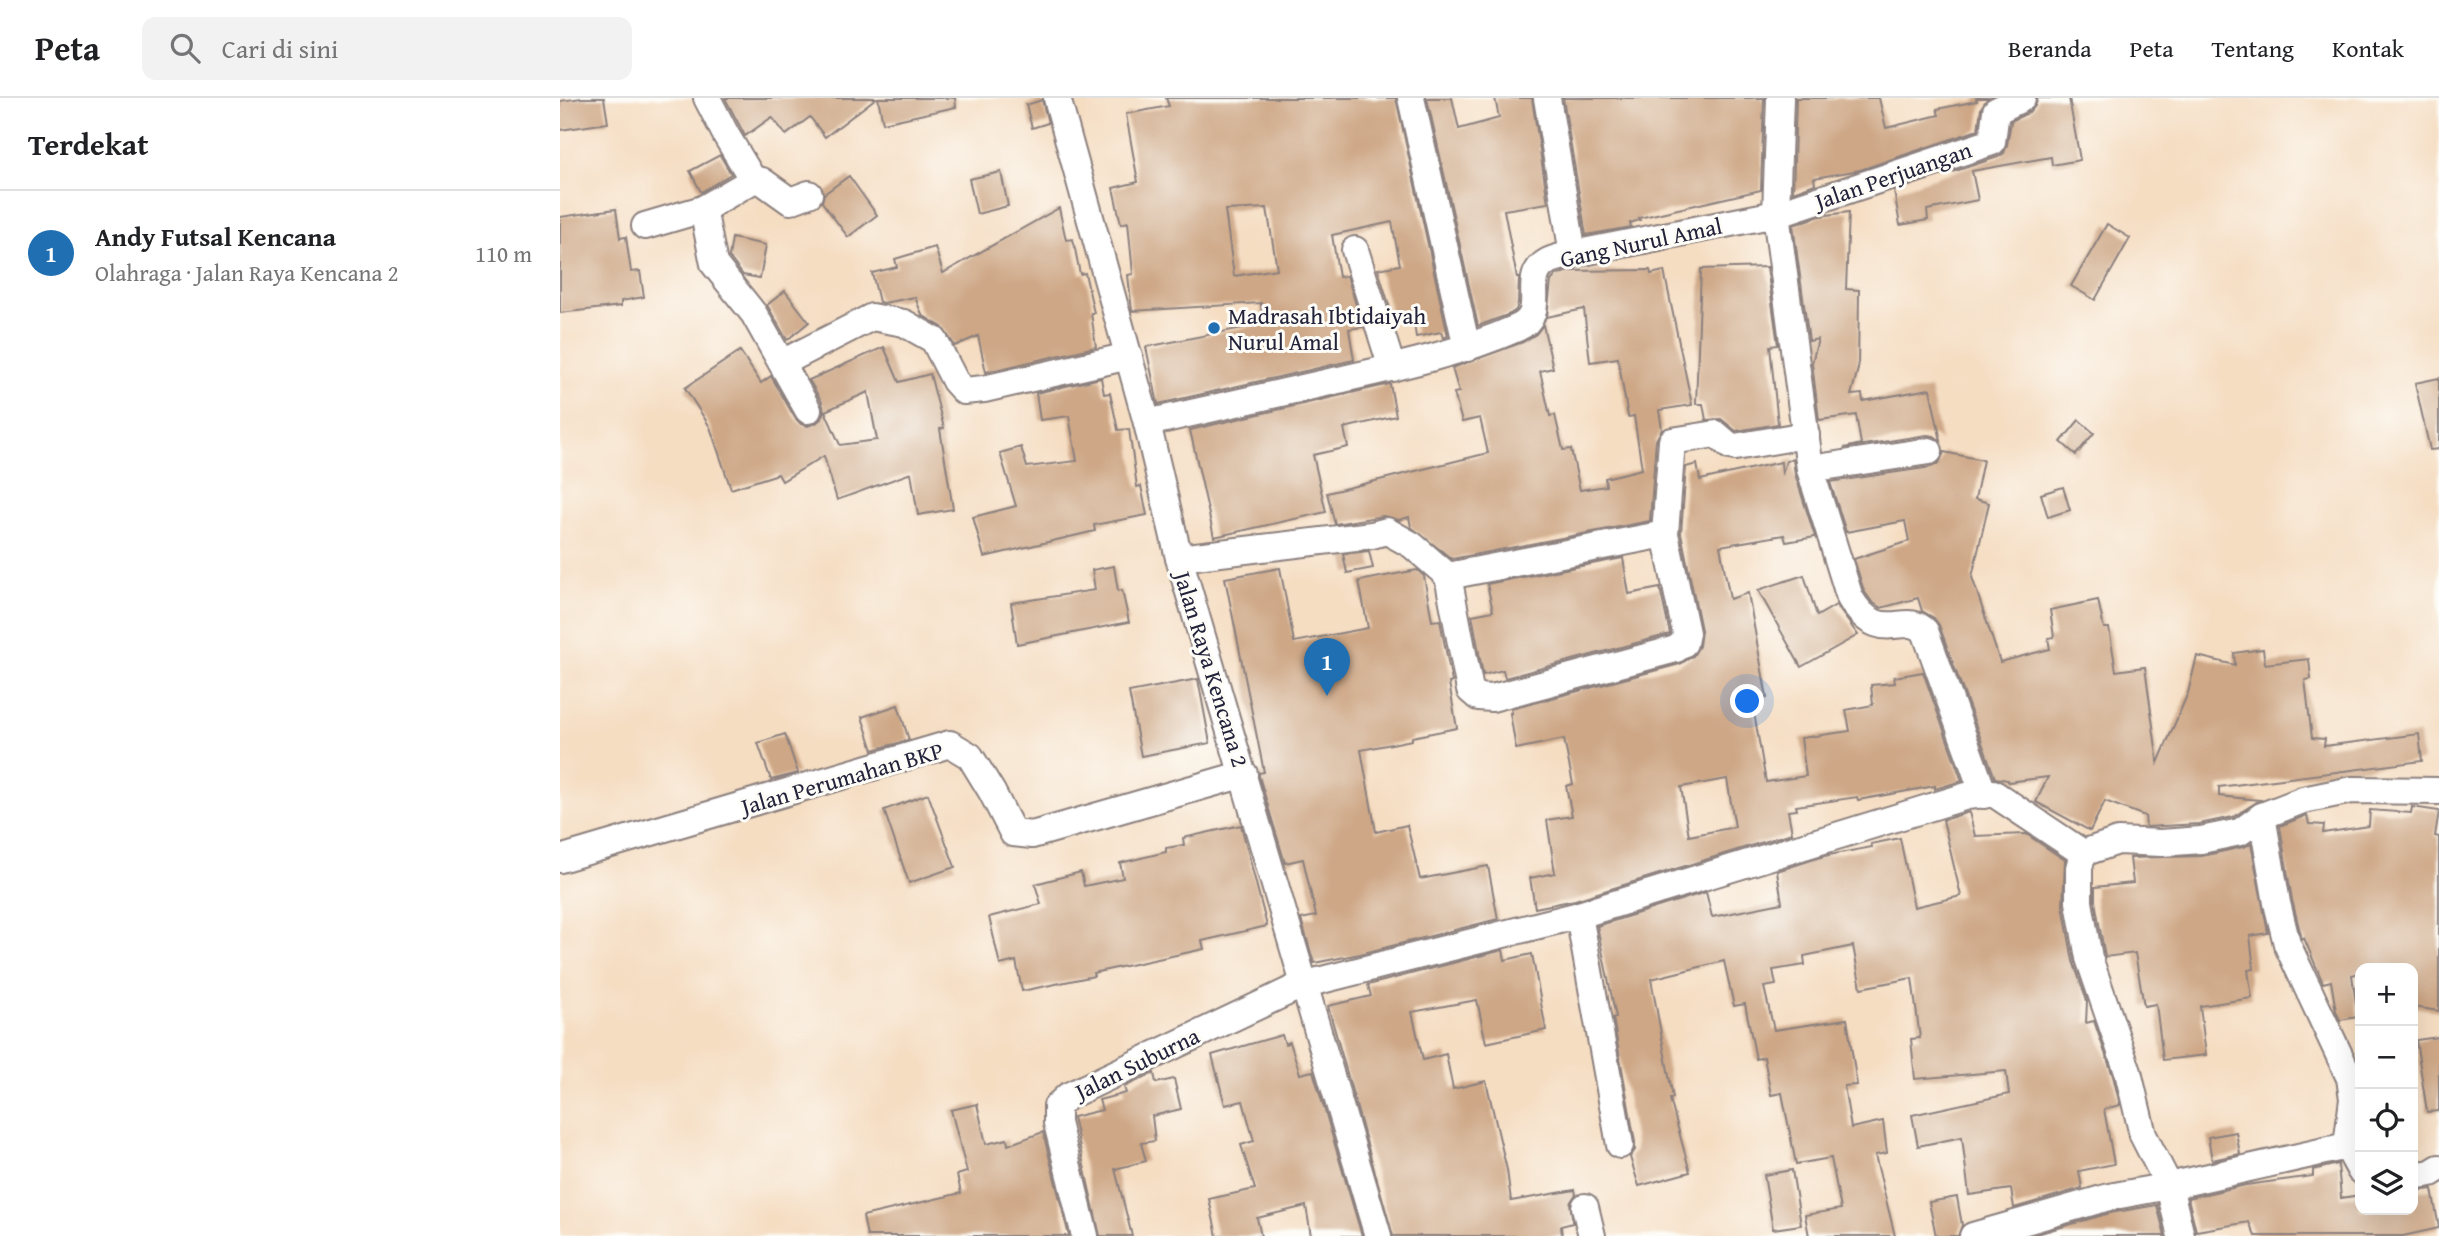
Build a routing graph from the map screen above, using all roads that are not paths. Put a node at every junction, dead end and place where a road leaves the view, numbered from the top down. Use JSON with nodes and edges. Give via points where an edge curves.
{"nodes":[{"id":1,"x":708,"y":98,"type":"edge"},
{"id":2,"x":1058,"y":98,"type":"edge"},
{"id":3,"x":1411,"y":98,"type":"edge"},
{"id":4,"x":1547,"y":98,"type":"edge"},
{"id":5,"x":1780,"y":98,"type":"edge"},
{"id":6,"x":2022,"y":98,"type":"edge"},
{"id":7,"x":753,"y":180,"type":"junction"},
{"id":8,"x":809,"y":194,"type":"dead end"},
{"id":9,"x":703,"y":209,"type":"junction"},
{"id":10,"x":1776,"y":214,"type":"junction"},
{"id":11,"x":645,"y":226,"type":"dead end"},
{"id":12,"x":1354,"y":250,"type":"dead end"},
{"id":13,"x":1573,"y":254,"type":"junction"},
{"id":14,"x":1467,"y":348,"type":"junction"},
{"id":15,"x":1129,"y":356,"type":"junction"},
{"id":16,"x":782,"y":363,"type":"junction"},
{"id":17,"x":1392,"y":368,"type":"junction"},
{"id":18,"x":808,"y":410,"type":"dead end"},
{"id":19,"x":1147,"y":423,"type":"junction"},
{"id":20,"x":1806,"y":435,"type":"junction"},
{"id":21,"x":1928,"y":451,"type":"dead end"},
{"id":22,"x":1810,"y":469,"type":"junction"},
{"id":23,"x":1665,"y":534,"type":"junction"},
{"id":24,"x":1179,"y":558,"type":"junction"},
{"id":25,"x":1448,"y":576,"type":"junction"},
{"id":26,"x":1244,"y":774,"type":"junction"},
{"id":27,"x":2439,"y":791,"type":"edge"},
{"id":28,"x":1984,"y":795,"type":"junction"},
{"id":29,"x":2262,"y":816,"type":"junction"},
{"id":30,"x":2083,"y":853,"type":"junction"},
{"id":31,"x":560,"y":859,"type":"edge"},
{"id":32,"x":1579,"y":915,"type":"junction"},
{"id":33,"x":1302,"y":985,"type":"junction"},
{"id":34,"x":1620,"y":1145,"type":"dead end"},
{"id":35,"x":2347,"y":1146,"type":"junction"},
{"id":36,"x":2355,"y":1161,"type":"edge"},
{"id":37,"x":2439,"y":1168,"type":"edge"},
{"id":38,"x":2418,"y":1175,"type":"edge"},
{"id":39,"x":2169,"y":1186,"type":"junction"},
{"id":40,"x":1585,"y":1207,"type":"dead end"},
{"id":41,"x":1084,"y":1236,"type":"edge"},
{"id":42,"x":1378,"y":1236,"type":"edge"},
{"id":43,"x":1592,"y":1236,"type":"edge"},
{"id":44,"x":1973,"y":1236,"type":"edge"},
{"id":45,"x":2181,"y":1236,"type":"edge"}],
"edges":[{"from":1,"to":7,"type":"street"},
{"from":2,"to":15,"type":"street","name":"Jalan Raya Kencana 2"},
{"from":3,"to":14,"type":"street"},
{"from":4,"to":13,"type":"street"},
{"from":5,"to":10,"type":"street"},
{"from":6,"to":10,"type":"street","name":"Jalan Perjuangan","via":[[1996,111],[1993,142]]},
{"from":7,"to":8,"type":"street","via":[[762,181],[790,201]]},
{"from":7,"to":9,"type":"street"},
{"from":9,"to":11,"type":"street"},
{"from":9,"to":16,"type":"street","via":[[714,264],[754,314]]},
{"from":10,"to":13,"type":"street","name":"Gang Nurul Amal"},
{"from":10,"to":20,"type":"street"},
{"from":12,"to":17,"type":"street"},
{"from":13,"to":14,"type":"street","name":"Gang Nurul Amal","via":[[1546,262],[1540,269],[1534,281],[1535,311],[1530,321]]},
{"from":14,"to":17,"type":"street","name":"Gang Nurul Amal"},
{"from":15,"to":16,"type":"street","via":[[964,391],[934,340],[904,323],[872,317]]},
{"from":15,"to":19,"type":"street","name":"Jalan Raya Kencana 2"},
{"from":16,"to":18,"type":"street"},
{"from":17,"to":19,"type":"street","name":"Gang Nurul Amal"},
{"from":19,"to":24,"type":"street","name":"Jalan Raya Kencana 2"},
{"from":20,"to":22,"type":"street"},
{"from":20,"to":23,"type":"street","via":[[1735,447],[1716,434],[1672,441]]},
{"from":21,"to":22,"type":"street"},
{"from":22,"to":28,"type":"street","via":[[1850,598],[1859,613],[1878,625],[1912,624],[1925,631]]},
{"from":23,"to":25,"type":"street"},
{"from":23,"to":25,"type":"street","via":[[1686,633],[1684,643],[1676,649],[1492,698],[1478,697],[1470,690]]},
{"from":24,"to":25,"type":"street","via":[[1387,531],[1412,545]]},
{"from":24,"to":26,"type":"street","name":"Jalan Raya Kencana 2"},
{"from":26,"to":31,"type":"street","name":"Jalan Perumahan BKP","via":[[1032,835],[1013,833],[970,756],[950,744]]},
{"from":26,"to":33,"type":"street","name":"Jalan Raya Kencana 2"},
{"from":27,"to":29,"type":"street","via":[[2351,790],[2303,800]]},
{"from":28,"to":30,"type":"street","via":[[1993,793]]},
{"from":28,"to":32,"type":"street","via":[[1967,796]]},
{"from":29,"to":30,"type":"street","via":[[2239,832],[2201,840],[2118,841]]},
{"from":29,"to":35,"type":"street","via":[[2287,944],[2350,1078],[2353,1099]]},
{"from":30,"to":39,"type":"street","via":[[2080,902],[2089,958],[2128,1072],[2143,1135]]},
{"from":32,"to":33,"type":"street"},
{"from":32,"to":34,"type":"street"},
{"from":33,"to":41,"type":"street","name":"Jalan Suburna","via":[[1068,1096],[1057,1106]]},
{"from":33,"to":42,"type":"street","name":"Jalan Raya Kencana 2"},
{"from":35,"to":36,"type":"street"},
{"from":35,"to":39,"type":"street"},
{"from":37,"to":38,"type":"street"},
{"from":39,"to":44,"type":"street","via":[[2109,1197]]},
{"from":39,"to":45,"type":"street"},
{"from":40,"to":43,"type":"street"}]}
